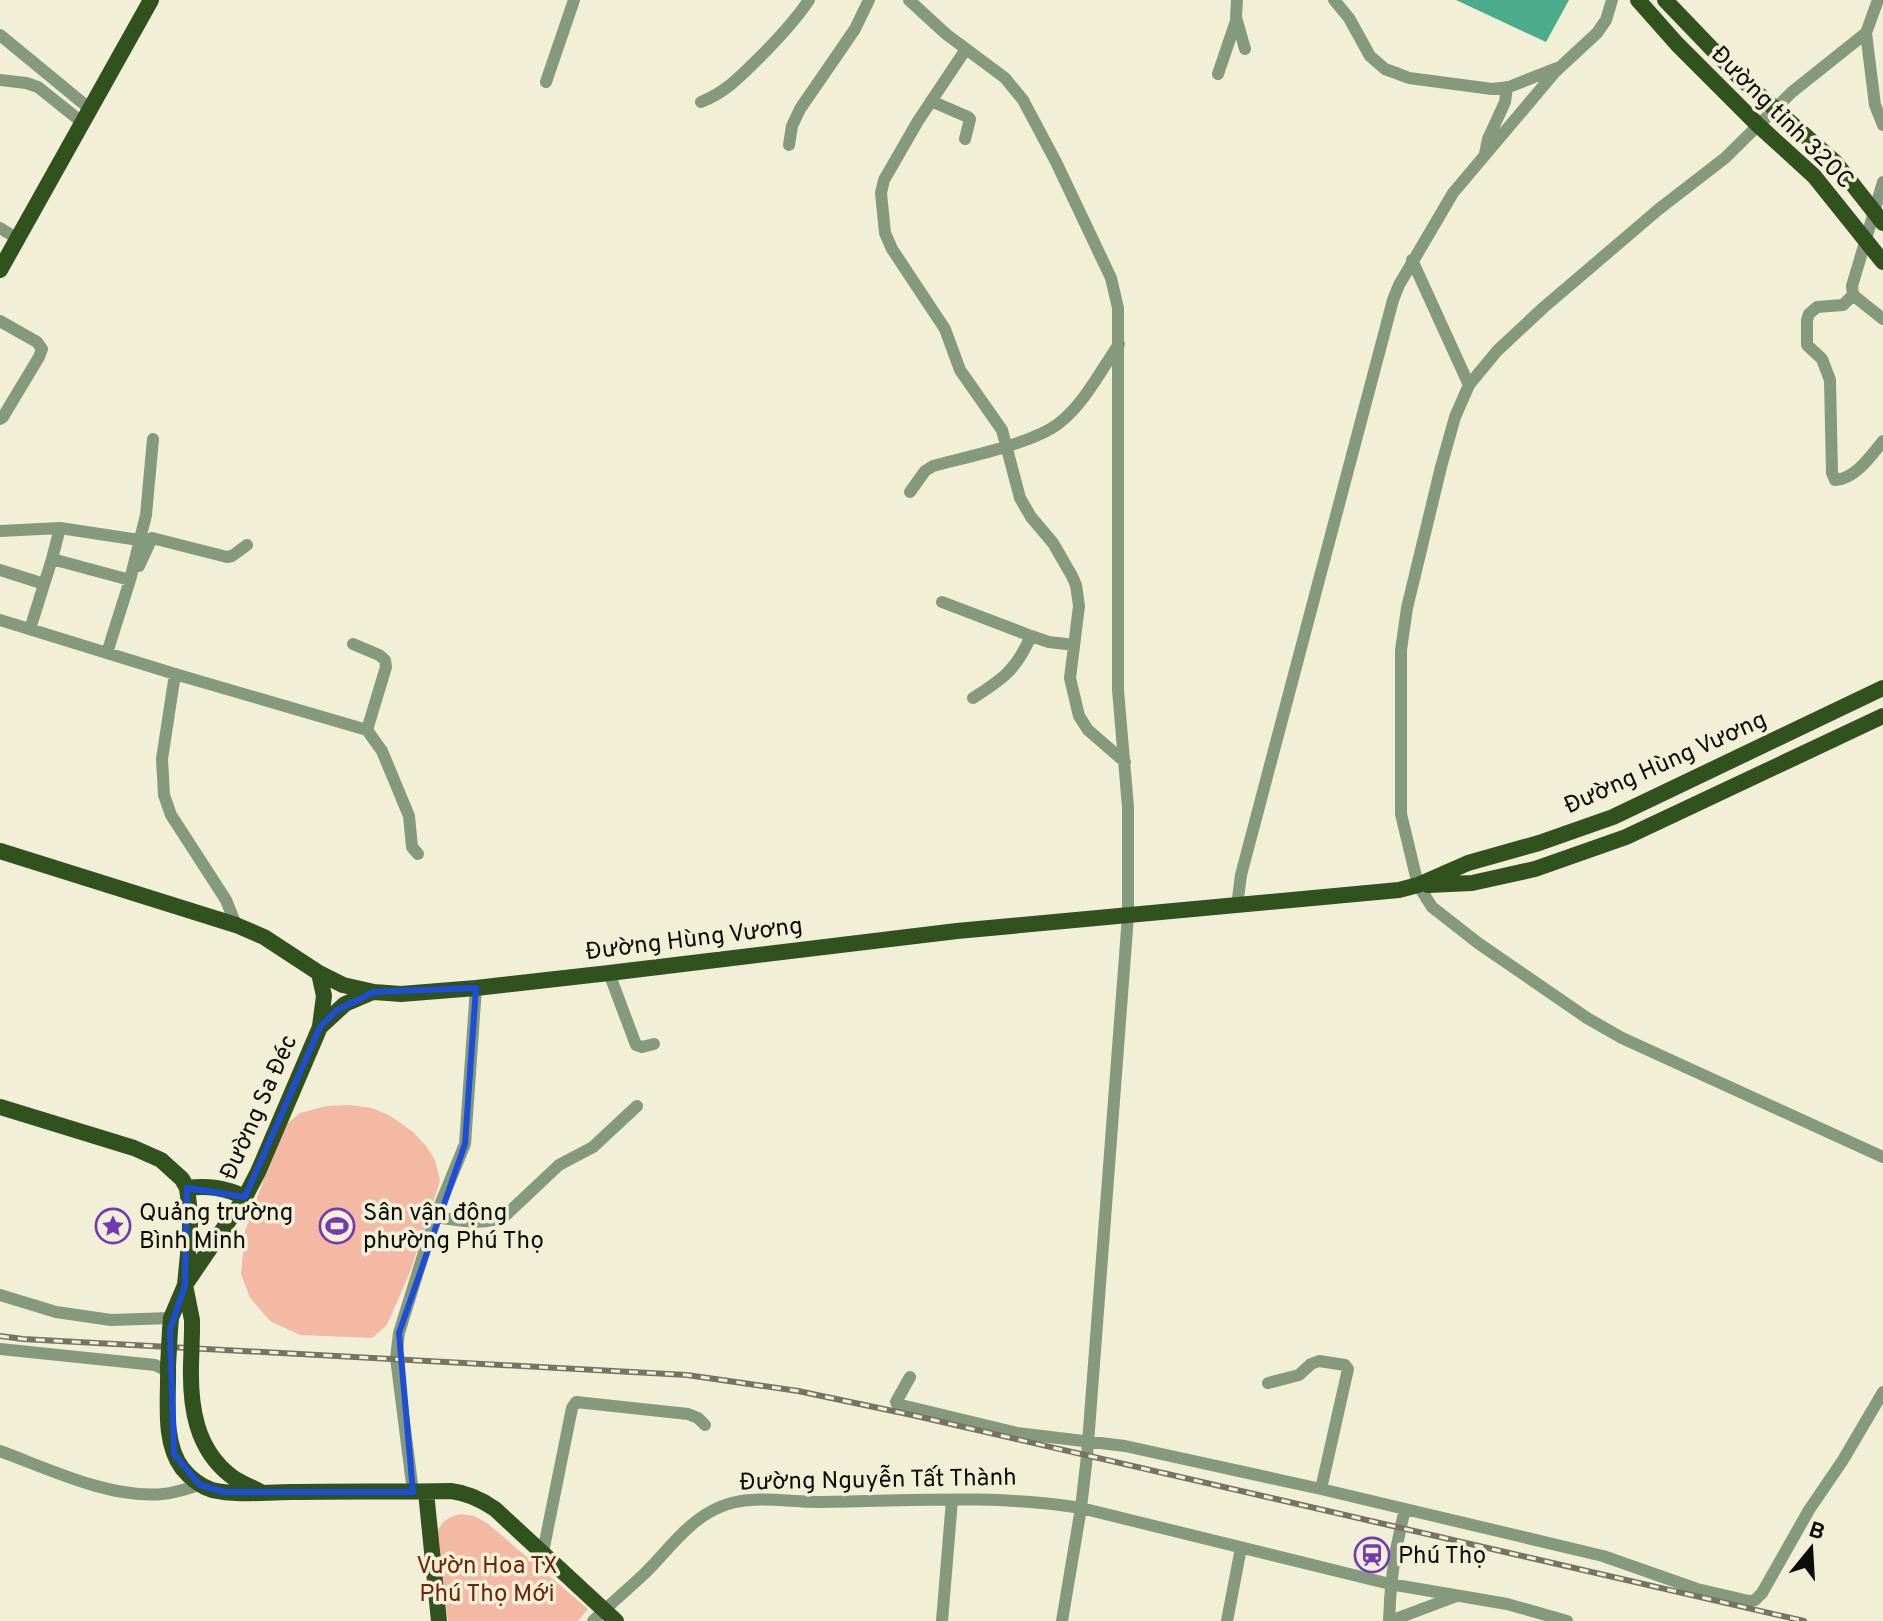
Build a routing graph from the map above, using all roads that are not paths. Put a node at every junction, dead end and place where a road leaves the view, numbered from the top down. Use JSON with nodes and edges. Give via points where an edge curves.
{"nodes":[{"id":1,"x":151,"y":0,"type":"edge"},
{"id":2,"x":574,"y":0,"type":"edge"},
{"id":3,"x":809,"y":0,"type":"edge"},
{"id":4,"x":869,"y":0,"type":"edge"},
{"id":5,"x":909,"y":0,"type":"edge"},
{"id":6,"x":1237,"y":0,"type":"edge"},
{"id":7,"x":1334,"y":0,"type":"edge"},
{"id":8,"x":1612,"y":0,"type":"edge"},
{"id":9,"x":1638,"y":0,"type":"edge"},
{"id":10,"x":1665,"y":0,"type":"edge"},
{"id":11,"x":1878,"y":0,"type":"edge"},
{"id":12,"x":1236,"y":21,"type":"junction"},
{"id":13,"x":1866,"y":33,"type":"junction"},
{"id":14,"x":0,"y":35,"type":"edge"},
{"id":15,"x":966,"y":49,"type":"junction"},
{"id":16,"x":1245,"y":49,"type":"dead end"},
{"id":17,"x":1560,"y":67,"type":"junction"},
{"id":18,"x":1218,"y":74,"type":"dead end"},
{"id":19,"x":0,"y":80,"type":"edge"},
{"id":20,"x":546,"y":82,"type":"dead end"},
{"id":21,"x":1507,"y":87,"type":"junction"},
{"id":22,"x":931,"y":101,"type":"junction"},
{"id":23,"x":701,"y":102,"type":"dead end"},
{"id":24,"x":1775,"y":109,"type":"junction"},
{"id":25,"x":86,"y":116,"type":"junction"},
{"id":26,"x":1758,"y":125,"type":"junction"},
{"id":27,"x":1883,"y":125,"type":"edge"},
{"id":28,"x":965,"y":139,"type":"dead end"},
{"id":29,"x":789,"y":145,"type":"dead end"},
{"id":30,"x":1484,"y":157,"type":"junction"},
{"id":31,"x":1883,"y":182,"type":"edge"},
{"id":32,"x":1879,"y":218,"type":"edge"},
{"id":33,"x":0,"y":228,"type":"edge"},
{"id":34,"x":18,"y":239,"type":"junction"},
{"id":35,"x":1866,"y":241,"type":"junction"},
{"id":36,"x":1412,"y":260,"type":"junction"},
{"id":37,"x":1883,"y":262,"type":"edge"},
{"id":38,"x":0,"y":270,"type":"edge"},
{"id":39,"x":1853,"y":295,"type":"junction"},
{"id":40,"x":1883,"y":319,"type":"edge"},
{"id":41,"x":0,"y":321,"type":"edge"},
{"id":42,"x":1120,"y":343,"type":"junction"},
{"id":43,"x":1469,"y":385,"type":"junction"},
{"id":44,"x":0,"y":419,"type":"edge"},
{"id":45,"x":153,"y":439,"type":"dead end"},
{"id":46,"x":1883,"y":441,"type":"edge"},
{"id":47,"x":1007,"y":445,"type":"junction"},
{"id":48,"x":910,"y":492,"type":"dead end"},
{"id":49,"x":60,"y":528,"type":"junction"},
{"id":50,"x":0,"y":531,"type":"edge"},
{"id":51,"x":139,"y":540,"type":"junction"},
{"id":52,"x":247,"y":545,"type":"dead end"},
{"id":53,"x":52,"y":559,"type":"junction"},
{"id":54,"x":0,"y":570,"type":"edge"},
{"id":55,"x":131,"y":575,"type":"junction"},
{"id":56,"x":44,"y":584,"type":"junction"},
{"id":57,"x":942,"y":602,"type":"dead end"},
{"id":58,"x":0,"y":620,"type":"edge"},
{"id":59,"x":30,"y":629,"type":"junction"},
{"id":60,"x":1031,"y":636,"type":"junction"},
{"id":61,"x":353,"y":644,"type":"dead end"},
{"id":62,"x":1074,"y":645,"type":"junction"},
{"id":63,"x":107,"y":653,"type":"junction"},
{"id":64,"x":175,"y":674,"type":"junction"},
{"id":65,"x":1883,"y":688,"type":"edge"},
{"id":66,"x":973,"y":698,"type":"dead end"},
{"id":67,"x":1883,"y":716,"type":"edge"},
{"id":68,"x":367,"y":730,"type":"junction"},
{"id":69,"x":1125,"y":762,"type":"junction"},
{"id":70,"x":0,"y":851,"type":"edge"},
{"id":71,"x":418,"y":854,"type":"dead end"},
{"id":72,"x":1418,"y":885,"type":"junction"},
{"id":73,"x":1237,"y":906,"type":"junction"},
{"id":74,"x":1128,"y":916,"type":"junction"},
{"id":75,"x":236,"y":925,"type":"junction"},
{"id":76,"x":319,"y":973,"type":"junction"},
{"id":77,"x":609,"y":973,"type":"junction"},
{"id":78,"x":476,"y":988,"type":"junction"},
{"id":79,"x":374,"y":992,"type":"junction"},
{"id":80,"x":320,"y":1027,"type":"junction"},
{"id":81,"x":654,"y":1044,"type":"dead end"},
{"id":82,"x":637,"y":1106,"type":"dead end"},
{"id":83,"x":0,"y":1107,"type":"edge"},
{"id":84,"x":1883,"y":1157,"type":"edge"},
{"id":85,"x":187,"y":1188,"type":"junction"},
{"id":86,"x":245,"y":1197,"type":"junction"},
{"id":87,"x":435,"y":1217,"type":"junction"},
{"id":88,"x":185,"y":1285,"type":"junction"},
{"id":89,"x":0,"y":1295,"type":"edge"},
{"id":90,"x":170,"y":1324,"type":"junction"},
{"id":91,"x":0,"y":1349,"type":"edge"},
{"id":92,"x":168,"y":1369,"type":"junction"},
{"id":93,"x":910,"y":1377,"type":"dead end"},
{"id":94,"x":1268,"y":1383,"type":"dead end"},
{"id":95,"x":1883,"y":1392,"type":"edge"},
{"id":96,"x":705,"y":1425,"type":"dead end"},
{"id":97,"x":1088,"y":1441,"type":"junction"},
{"id":98,"x":0,"y":1451,"type":"edge"},
{"id":99,"x":200,"y":1485,"type":"junction"},
{"id":100,"x":1321,"y":1489,"type":"junction"},
{"id":101,"x":260,"y":1492,"type":"junction"},
{"id":102,"x":419,"y":1492,"type":"junction"},
{"id":103,"x":952,"y":1500,"type":"junction"},
{"id":104,"x":1081,"y":1508,"type":"junction"},
{"id":105,"x":1405,"y":1510,"type":"junction"},
{"id":106,"x":1241,"y":1548,"type":"junction"},
{"id":107,"x":543,"y":1552,"type":"junction"},
{"id":108,"x":1390,"y":1584,"type":"junction"},
{"id":109,"x":1457,"y":1596,"type":"junction"},
{"id":110,"x":605,"y":1617,"type":"edge"},
{"id":111,"x":439,"y":1621,"type":"edge"},
{"id":112,"x":942,"y":1621,"type":"edge"},
{"id":113,"x":1062,"y":1621,"type":"edge"},
{"id":114,"x":1227,"y":1621,"type":"edge"},
{"id":115,"x":1390,"y":1621,"type":"edge"},
{"id":116,"x":1567,"y":1621,"type":"edge"}],
"edges":[{"from":1,"to":25,"type":"main road"},
{"from":2,"to":20,"type":"street"},
{"from":3,"to":23,"type":"street","via":[[743,75]]},
{"from":4,"to":29,"type":"street","via":[[800,109]]},
{"from":5,"to":15,"type":"street"},
{"from":6,"to":12,"type":"street"},
{"from":7,"to":21,"type":"street","via":[[1370,56],[1385,69],[1484,90]]},
{"from":8,"to":17,"type":"street","via":[[1602,27]]},
{"from":9,"to":26,"type":"main road","name":"Đường tỉnh 320C"},
{"from":10,"to":24,"type":"main road","name":"Đường tỉnh 320C"},
{"from":11,"to":13,"type":"street"},
{"from":12,"to":16,"type":"street"},
{"from":12,"to":18,"type":"street"},
{"from":13,"to":24,"type":"street"},
{"from":13,"to":27,"type":"street","via":[[1875,105]]},
{"from":14,"to":25,"type":"street"},
{"from":15,"to":22,"type":"street"},
{"from":15,"to":42,"type":"street","via":[[1005,78],[1023,100],[1056,162],[1116,292]]},
{"from":17,"to":21,"type":"street"},
{"from":17,"to":30,"type":"street"},
{"from":19,"to":25,"type":"street","via":[[38,87]]},
{"from":21,"to":30,"type":"street"},
{"from":22,"to":28,"type":"street","via":[[970,119]]},
{"from":22,"to":47,"type":"street","via":[[881,187],[885,233],[945,329],[960,370]]},
{"from":24,"to":26,"type":"street"},
{"from":24,"to":32,"type":"main road","name":"Đường tỉnh 320C","via":[[1835,162]]},
{"from":25,"to":34,"type":"main road"},
{"from":26,"to":35,"type":"main road","name":"Đường tỉnh 320C","via":[[1814,176]]},
{"from":26,"to":43,"type":"street","via":[[1543,308]]},
{"from":30,"to":36,"type":"street","via":[[1446,202]]},
{"from":31,"to":32,"type":"street"},
{"from":32,"to":35,"type":"street"},
{"from":33,"to":34,"type":"street"},
{"from":34,"to":38,"type":"main road"},
{"from":35,"to":37,"type":"main road","name":"Đường tỉnh 320C"},
{"from":35,"to":39,"type":"street"},
{"from":36,"to":43,"type":"street"},
{"from":36,"to":73,"type":"street","via":[[1393,300]]},
{"from":39,"to":40,"type":"street"},
{"from":39,"to":46,"type":"street","via":[[1843,305],[1814,308],[1807,320],[1807,345],[1822,359],[1830,380],[1835,480],[1855,472]]},
{"from":41,"to":44,"type":"street","via":[[42,349]]},
{"from":42,"to":47,"type":"street","via":[[1065,418],[1046,432]]},
{"from":42,"to":69,"type":"street","via":[[1118,690]]},
{"from":43,"to":72,"type":"street","via":[[1441,467],[1401,650],[1401,814]]},
{"from":45,"to":51,"type":"street"},
{"from":47,"to":48,"type":"street","via":[[928,468]]},
{"from":47,"to":62,"type":"street","via":[[1016,490],[1076,585]]},
{"from":49,"to":50,"type":"street"},
{"from":49,"to":51,"type":"street"},
{"from":49,"to":53,"type":"street"},
{"from":51,"to":55,"type":"street"},
{"from":52,"to":55,"type":"street","via":[[227,557],[152,538]]},
{"from":53,"to":55,"type":"street"},
{"from":53,"to":56,"type":"street"},
{"from":54,"to":56,"type":"street"},
{"from":55,"to":63,"type":"street"},
{"from":56,"to":59,"type":"street"},
{"from":57,"to":60,"type":"street"},
{"from":58,"to":59,"type":"street"},
{"from":59,"to":63,"type":"street"},
{"from":60,"to":62,"type":"street"},
{"from":60,"to":66,"type":"street","via":[[1012,670]]},
{"from":61,"to":68,"type":"street","via":[[385,660]]},
{"from":62,"to":69,"type":"street","via":[[1070,678],[1079,716]]},
{"from":63,"to":64,"type":"street"},
{"from":64,"to":68,"type":"street"},
{"from":64,"to":75,"type":"street","via":[[162,759],[164,795]]},
{"from":65,"to":72,"type":"main road","name":"Đường Hùng Vương","via":[[1613,817],[1468,863]]},
{"from":67,"to":72,"type":"main road","name":"Đường Hùng Vương","via":[[1579,855],[1472,883]]},
{"from":68,"to":71,"type":"street","via":[[382,751],[409,816],[412,847]]},
{"from":69,"to":74,"type":"street"},
{"from":70,"to":75,"type":"main road","name":"Đường Hùng Vương"},
{"from":72,"to":73,"type":"main road","name":"Đường Hùng Vương"},
{"from":72,"to":84,"type":"street","via":[[1432,907],[1466,934],[1599,1024]]},
{"from":73,"to":74,"type":"main road","name":"Đường Hùng Vương"},
{"from":74,"to":77,"type":"main road","name":"Đường Hùng Vương"},
{"from":74,"to":97,"type":"street"},
{"from":75,"to":76,"type":"main road","name":"Đường Hùng Vương"},
{"from":76,"to":79,"type":"main road","name":"Đường Hùng Vương"},
{"from":76,"to":80,"type":"main road","name":"Đường Sa Đéc","via":[[324,996]]},
{"from":77,"to":78,"type":"main road","name":"Đường Hùng Vương"},
{"from":77,"to":81,"type":"street","via":[[636,1045]]},
{"from":78,"to":79,"type":"main road","name":"Đường Hùng Vương"},
{"from":78,"to":87,"type":"street","via":[[465,1144]]},
{"from":79,"to":80,"type":"main road","name":"Đường Sa Đéc","via":[[345,1004]]},
{"from":80,"to":86,"type":"main road","name":"Đường Sa Đéc"},
{"from":82,"to":87,"type":"street","via":[[593,1147],[559,1165],[506,1215],[480,1223]]},
{"from":83,"to":85,"type":"main road","via":[[134,1148],[161,1160]]},
{"from":85,"to":86,"type":"main road","via":[[211,1186]]},
{"from":85,"to":88,"type":"main road"},
{"from":86,"to":88,"type":"main road","name":"Đường Sa Đéc"},
{"from":87,"to":102,"type":"street","via":[[400,1327],[396,1358]]},
{"from":88,"to":90,"type":"main road"},
{"from":88,"to":101,"type":"main road","bridge":true,"via":[[192,1320],[191,1402],[202,1440],[211,1457],[234,1478]]},
{"from":89,"to":90,"type":"street","via":[[56,1312]]},
{"from":90,"to":92,"type":"main road","bridge":true},
{"from":91,"to":92,"type":"street"},
{"from":92,"to":99,"type":"main road","via":[[174,1454]]},
{"from":93,"to":97,"type":"street","via":[[897,1404],[1017,1433]]},
{"from":94,"to":100,"type":"street","via":[[1299,1375],[1319,1361],[1348,1369]]},
{"from":95,"to":105,"type":"street","via":[[1755,1600],[1697,1589],[1603,1556]]},
{"from":96,"to":107,"type":"street","via":[[688,1414],[576,1402]]},
{"from":97,"to":100,"type":"street"},
{"from":97,"to":104,"type":"street"},
{"from":98,"to":99,"type":"street","via":[[127,1492],[166,1494]]},
{"from":99,"to":101,"type":"main road","name":"Đường Nguyễn Tất Thành","via":[[238,1494]]},
{"from":100,"to":105,"type":"street"},
{"from":101,"to":102,"type":"main road","name":"Đường Nguyễn Tất Thành"},
{"from":102,"to":107,"type":"main road","name":"Đường Nguyễn Tất Thành","via":[[462,1493],[485,1502]]},
{"from":102,"to":111,"type":"main road"},
{"from":103,"to":104,"type":"street","name":"Đường Nguyễn Tất Thành","via":[[1017,1500]]},
{"from":103,"to":110,"type":"street","name":"Đường Nguyễn Tất Thành","via":[[731,1502],[699,1518]]},
{"from":103,"to":112,"type":"street"},
{"from":104,"to":106,"type":"street","name":"Đường Nguyễn Tất Thành"},
{"from":104,"to":113,"type":"street"},
{"from":105,"to":108,"type":"street"},
{"from":106,"to":108,"type":"street","name":"Đường Nguyễn Tất Thành"},
{"from":106,"to":114,"type":"street"},
{"from":107,"to":110,"type":"main road","name":"Đường Nguyễn Tất Thành"},
{"from":108,"to":109,"type":"street","name":"Đường Nguyễn Tất Thành"},
{"from":108,"to":115,"type":"street"},
{"from":109,"to":115,"type":"street"},
{"from":109,"to":116,"type":"street","name":"Đường Nguyễn Tất Thành"}]}
